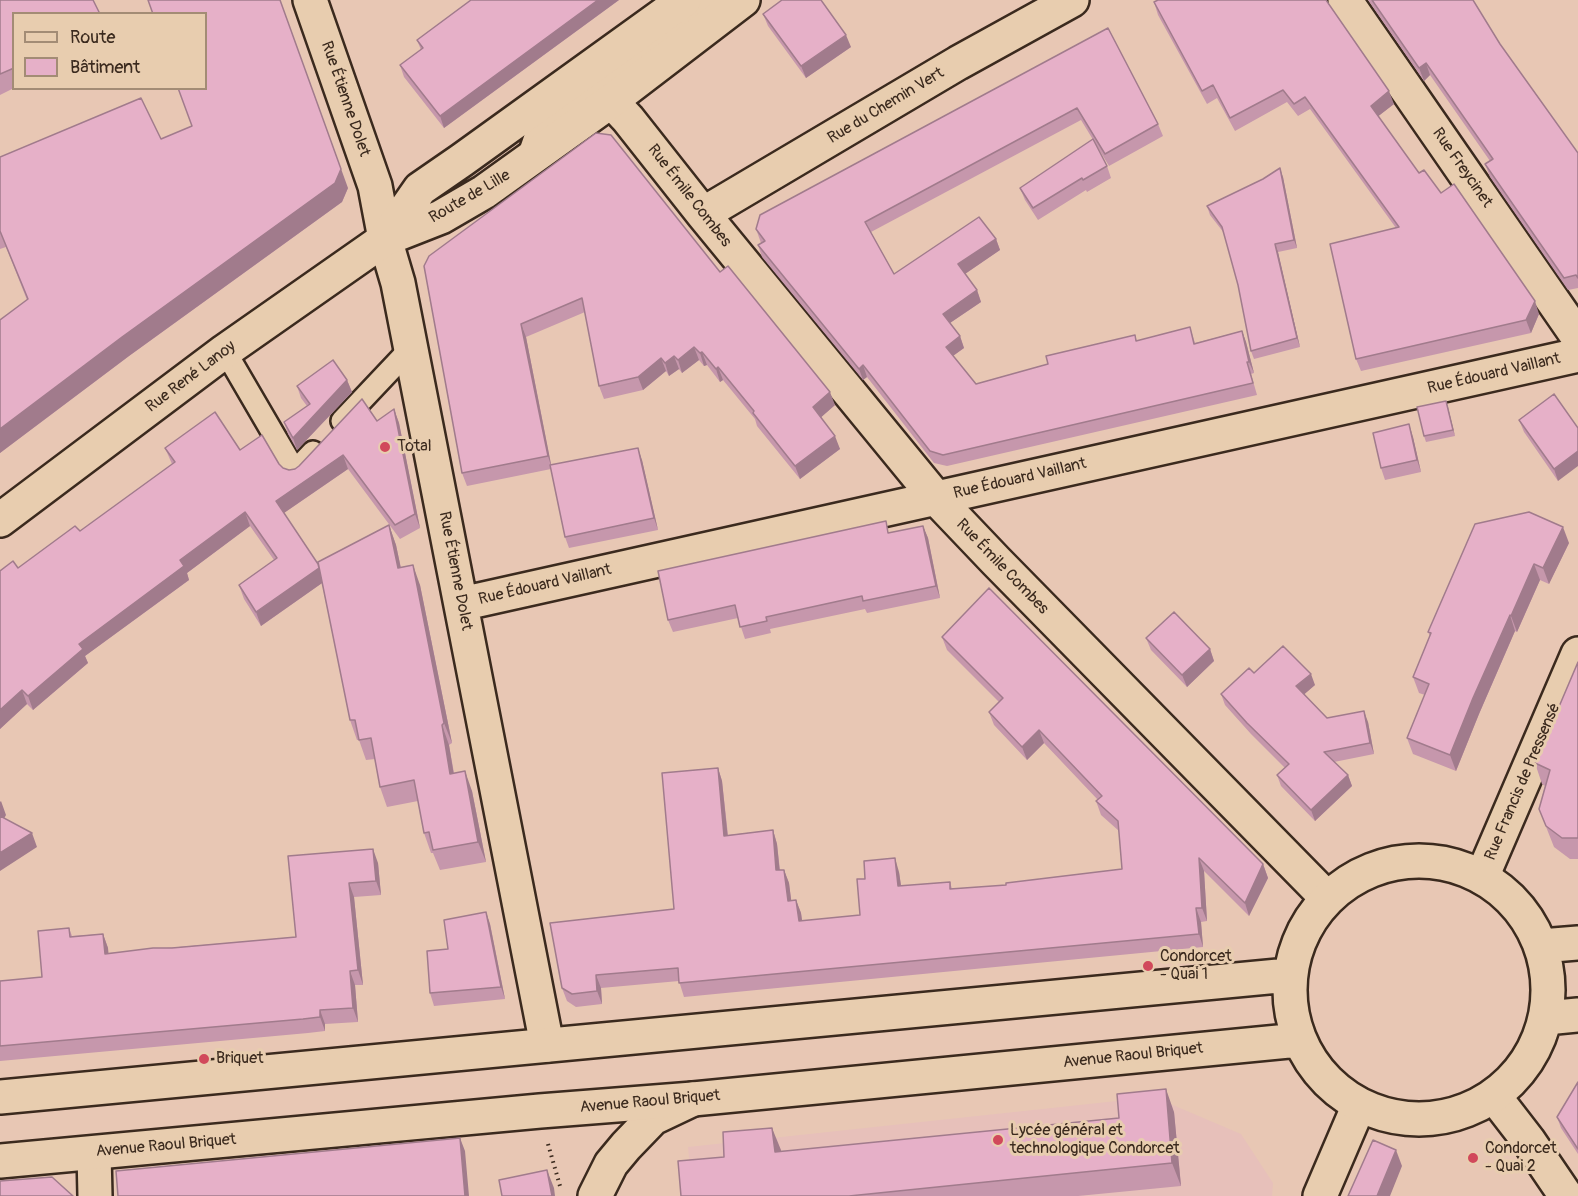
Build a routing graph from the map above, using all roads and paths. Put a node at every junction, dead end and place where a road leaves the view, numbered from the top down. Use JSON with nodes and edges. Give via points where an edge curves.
{"nodes":[{"id":1,"x":310,"y":0,"type":"edge"},
{"id":2,"x":684,"y":0,"type":"edge"},
{"id":3,"x":714,"y":0,"type":"edge"},
{"id":4,"x":743,"y":0,"type":"edge"},
{"id":5,"x":1072,"y":0,"type":"edge"},
{"id":6,"x":1345,"y":0,"type":"edge"},
{"id":7,"x":612,"y":101,"type":"junction"},
{"id":8,"x":526,"y":164,"type":"junction"},
{"id":9,"x":703,"y":214,"type":"junction"},
{"id":10,"x":385,"y":239,"type":"junction"},
{"id":11,"x":1578,"y":337,"type":"edge"},
{"id":12,"x":411,"y":348,"type":"junction"},
{"id":13,"x":225,"y":351,"type":"junction"},
{"id":14,"x":1578,"y":355,"type":"edge"},
{"id":15,"x":936,"y":498,"type":"junction"},
{"id":16,"x":0,"y":520,"type":"edge"},
{"id":17,"x":461,"y":604,"type":"junction"},
{"id":18,"x":1578,"y":654,"type":"edge"},
{"id":19,"x":1482,"y":877,"type":"junction"},
{"id":20,"x":1327,"y":898,"type":"junction"},
{"id":21,"x":1578,"y":943,"type":"edge"},
{"id":22,"x":1541,"y":946,"type":"junction"},
{"id":23,"x":1290,"y":975,"type":"junction"},
{"id":24,"x":1578,"y":1015,"type":"edge"},
{"id":25,"x":1546,"y":1018,"type":"junction"},
{"id":26,"x":1299,"y":1040,"type":"junction"},
{"id":27,"x":548,"y":1045,"type":"junction"},
{"id":28,"x":1494,"y":1096,"type":"junction"},
{"id":29,"x":0,"y":1097,"type":"edge"},
{"id":30,"x":693,"y":1099,"type":"junction"},
{"id":31,"x":1359,"y":1105,"type":"junction"},
{"id":32,"x":94,"y":1153,"type":"junction"},
{"id":33,"x":0,"y":1161,"type":"edge"},
{"id":34,"x":95,"y":1196,"type":"edge"},
{"id":35,"x":595,"y":1196,"type":"edge"},
{"id":36,"x":1320,"y":1196,"type":"edge"},
{"id":37,"x":1566,"y":1196,"type":"edge"}],
"edges":[{"from":1,"to":10,"type":"main road","name":"Rue Étienne Dolet","via":[[375,186]]},
{"from":2,"to":10,"type":"main road","name":"Route de Lille","via":[[420,189]]},
{"from":3,"to":8,"type":"lane","via":[[537,131]]},
{"from":4,"to":7,"type":"main road","name":"Route de Lille"},
{"from":5,"to":9,"type":"main road","name":"Rue du Chemin Vert"},
{"from":6,"to":11,"type":"main road","name":"Rue Freycinet"},
{"from":7,"to":8,"type":"main road","name":"Route de Lille"},
{"from":7,"to":9,"type":"main road","name":"Rue Émile Combes"},
{"from":8,"to":10,"type":"main road","name":"Route de Lille","via":[[441,217]]},
{"from":9,"to":15,"type":"main road","name":"Rue Émile Combes"},
{"from":10,"to":12,"type":"main road","name":"Rue Étienne Dolet"},
{"from":10,"to":13,"type":"main road","name":"Rue René Lanoy"},
{"from":12,"to":13,"type":"lane","via":[[295,471]]},
{"from":12,"to":17,"type":"main road","name":"Rue Étienne Dolet"},
{"from":13,"to":16,"type":"main road","name":"Rue René Lanoy"},
{"from":14,"to":15,"type":"main road","name":"Rue Édouard Vaillant"},
{"from":15,"to":17,"type":"main road","name":"Rue Édouard Vaillant"},
{"from":15,"to":20,"type":"main road","name":"Rue Émile Combes"},
{"from":17,"to":27,"type":"main road","name":"Rue Étienne Dolet"},
{"from":18,"to":19,"type":"main road","name":"Rue Francis de Pressensé"},
{"from":19,"to":20,"type":"main road","via":[[1451,865],[1429,862],[1385,865],[1354,878]]},
{"from":19,"to":22,"type":"main road","via":[[1521,911]]},
{"from":20,"to":23,"type":"main road","via":[[1309,920],[1296,947]]},
{"from":21,"to":22,"type":"main road"},
{"from":22,"to":25,"type":"main road","via":[[1547,969]]},
{"from":23,"to":26,"type":"main road","via":[[1292,1020]]},
{"from":23,"to":27,"type":"main road"},
{"from":24,"to":25,"type":"main road"},
{"from":25,"to":28,"type":"main road","via":[[1535,1048],[1518,1075]]},
{"from":26,"to":30,"type":"main road","name":"Avenue Raoul Briquet"},
{"from":26,"to":31,"type":"main road","via":[[1313,1067]]},
{"from":27,"to":29,"type":"main road"},
{"from":28,"to":31,"type":"main road","via":[[1462,1113],[1428,1120],[1392,1117]]},
{"from":28,"to":37,"type":"main road"},
{"from":30,"to":32,"type":"main road","name":"Avenue Raoul Briquet"},
{"from":30,"to":35,"type":"main road","via":[[653,1118],[611,1164]]},
{"from":31,"to":36,"type":"main road"},
{"from":32,"to":33,"type":"main road","name":"Avenue Raoul Briquet"},
{"from":32,"to":34,"type":"main road"}]}
